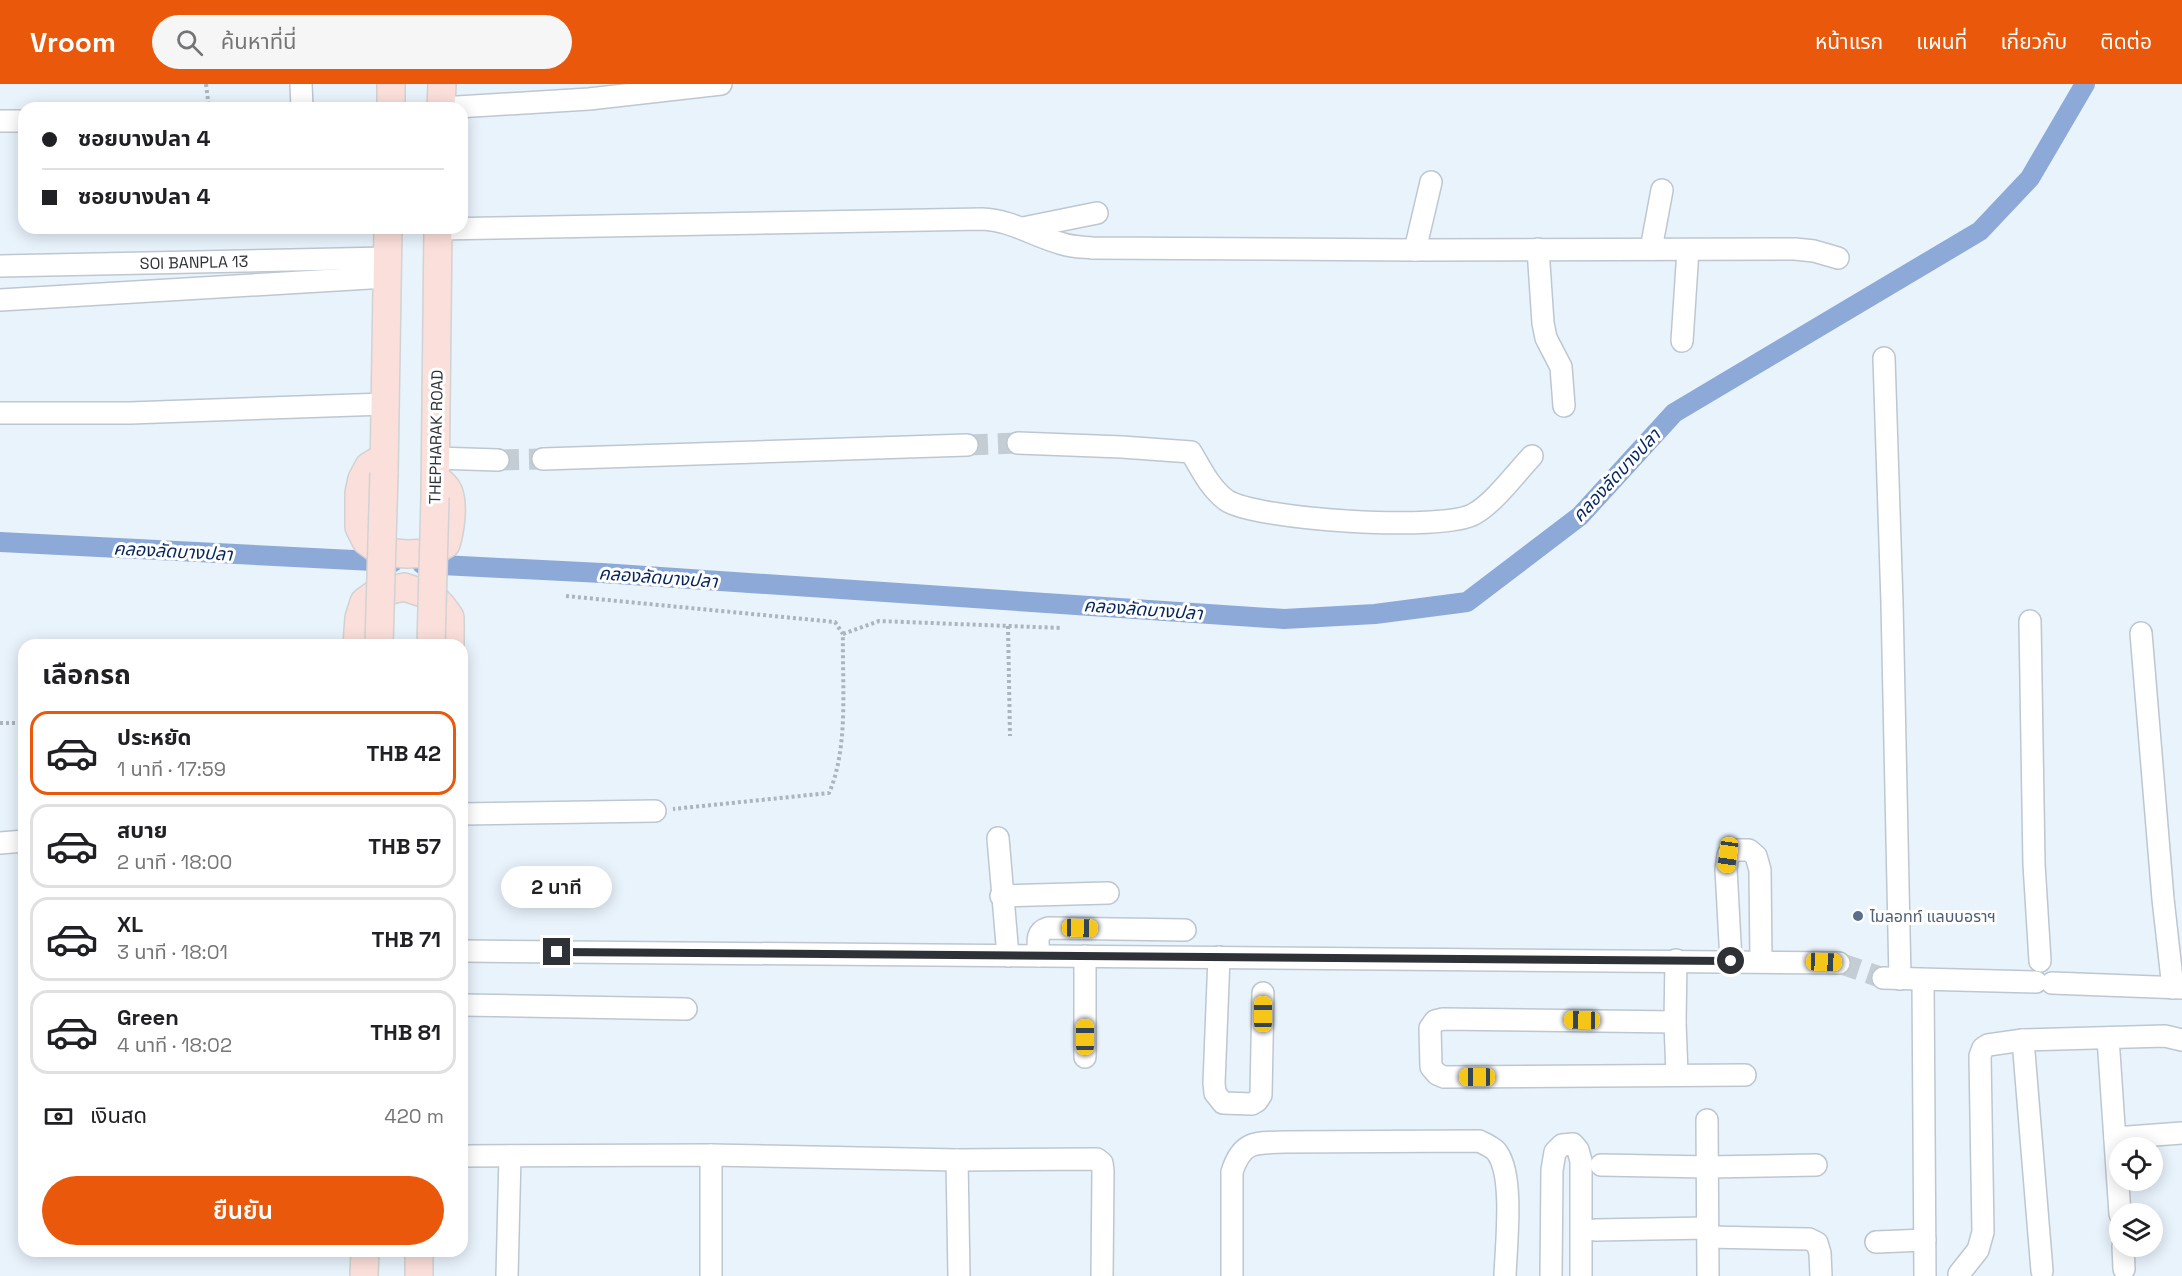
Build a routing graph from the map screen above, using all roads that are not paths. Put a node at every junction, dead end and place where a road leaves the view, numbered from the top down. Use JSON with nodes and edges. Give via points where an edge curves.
{"nodes":[{"id":1,"x":301,"y":84,"type":"edge"},
{"id":2,"x":392,"y":84,"type":"edge"},
{"id":3,"x":442,"y":84,"type":"edge"},
{"id":4,"x":721,"y":84,"type":"edge"},
{"id":5,"x":302,"y":102,"type":"edge"},
{"id":6,"x":391,"y":102,"type":"edge"},
{"id":7,"x":441,"y":102,"type":"edge"},
{"id":8,"x":468,"y":106,"type":"edge"},
{"id":9,"x":0,"y":121,"type":"edge"},
{"id":10,"x":18,"y":121,"type":"edge"},
{"id":11,"x":1431,"y":182,"type":"dead end"},
{"id":12,"x":1662,"y":189,"type":"dead end"},
{"id":13,"x":1097,"y":213,"type":"dead end"},
{"id":14,"x":468,"y":228,"type":"edge"},
{"id":15,"x":1023,"y":228,"type":"junction"},
{"id":16,"x":388,"y":234,"type":"edge"},
{"id":17,"x":438,"y":234,"type":"edge"},
{"id":18,"x":1538,"y":249,"type":"junction"},
{"id":19,"x":1651,"y":249,"type":"junction"},
{"id":20,"x":1416,"y":250,"type":"junction"},
{"id":21,"x":1688,"y":250,"type":"junction"},
{"id":22,"x":1838,"y":258,"type":"dead end"},
{"id":23,"x":0,"y":266,"type":"edge"},
{"id":24,"x":386,"y":267,"type":"junction"},
{"id":25,"x":0,"y":300,"type":"edge"},
{"id":26,"x":1682,"y":341,"type":"dead end"},
{"id":27,"x":1884,"y":358,"type":"dead end"},
{"id":28,"x":384,"y":404,"type":"junction"},
{"id":29,"x":1563,"y":406,"type":"dead end"},
{"id":30,"x":0,"y":413,"type":"edge"},
{"id":31,"x":1018,"y":443,"type":"tunnel mouth"},
{"id":32,"x":967,"y":445,"type":"tunnel mouth"},
{"id":33,"x":1532,"y":456,"type":"dead end"},
{"id":34,"x":543,"y":459,"type":"tunnel mouth"},
{"id":35,"x":498,"y":460,"type":"tunnel mouth"},
{"id":36,"x":384,"y":465,"type":"junction"},
{"id":37,"x":436,"y":478,"type":"junction"},
{"id":38,"x":2030,"y":621,"type":"dead end"},
{"id":39,"x":2141,"y":633,"type":"dead end"},
{"id":40,"x":357,"y":639,"type":"edge"},
{"id":41,"x":379,"y":639,"type":"edge"},
{"id":42,"x":431,"y":639,"type":"edge"},
{"id":43,"x":450,"y":639,"type":"edge"},
{"id":44,"x":655,"y":811,"type":"road end"},
{"id":45,"x":468,"y":814,"type":"edge"},
{"id":46,"x":998,"y":838,"type":"dead end"},
{"id":47,"x":18,"y":842,"type":"edge"},
{"id":48,"x":0,"y":843,"type":"edge"},
{"id":49,"x":1108,"y":893,"type":"dead end"},
{"id":50,"x":1001,"y":896,"type":"junction"},
{"id":51,"x":1185,"y":930,"type":"dead end"},
{"id":52,"x":468,"y":951,"type":"edge"},
{"id":53,"x":1008,"y":956,"type":"junction"},
{"id":54,"x":1039,"y":956,"type":"junction"},
{"id":55,"x":1085,"y":956,"type":"junction"},
{"id":56,"x":1219,"y":957,"type":"junction"},
{"id":57,"x":1676,"y":960,"type":"junction"},
{"id":58,"x":1731,"y":961,"type":"junction"},
{"id":59,"x":1761,"y":961,"type":"junction"},
{"id":60,"x":1839,"y":963,"type":"tunnel mouth"},
{"id":61,"x":2042,"y":976,"type":"junction"},
{"id":62,"x":1923,"y":980,"type":"junction"},
{"id":63,"x":2178,"y":988,"type":"edge"},
{"id":64,"x":1263,"y":993,"type":"dead end"},
{"id":65,"x":468,"y":1005,"type":"edge"},
{"id":66,"x":686,"y":1009,"type":"dead end"},
{"id":67,"x":1675,"y":1022,"type":"junction"},
{"id":68,"x":2108,"y":1038,"type":"junction"},
{"id":69,"x":2023,"y":1040,"type":"junction"},
{"id":70,"x":2182,"y":1040,"type":"edge"},
{"id":71,"x":1085,"y":1057,"type":"dead end"},
{"id":72,"x":1677,"y":1075,"type":"junction"},
{"id":73,"x":1745,"y":1075,"type":"dead end"},
{"id":74,"x":1707,"y":1120,"type":"dead end"},
{"id":75,"x":2182,"y":1133,"type":"edge"},
{"id":76,"x":2115,"y":1137,"type":"edge"},
{"id":77,"x":2128,"y":1137,"type":"edge"},
{"id":78,"x":711,"y":1155,"type":"junction"},
{"id":79,"x":468,"y":1156,"type":"edge"},
{"id":80,"x":510,"y":1156,"type":"junction"},
{"id":81,"x":957,"y":1160,"type":"junction"},
{"id":82,"x":1601,"y":1165,"type":"dead end"},
{"id":83,"x":1816,"y":1165,"type":"dead end"},
{"id":84,"x":1708,"y":1167,"type":"junction"},
{"id":85,"x":1595,"y":1230,"type":"dead end"},
{"id":86,"x":1708,"y":1233,"type":"junction"},
{"id":87,"x":1925,"y":1240,"type":"junction"},
{"id":88,"x":1876,"y":1242,"type":"dead end"},
{"id":89,"x":365,"y":1257,"type":"edge"},
{"id":90,"x":419,"y":1257,"type":"edge"},
{"id":91,"x":2123,"y":1257,"type":"edge"},
{"id":92,"x":2124,"y":1269,"type":"dead end"},
{"id":93,"x":1925,"y":1271,"type":"edge"},
{"id":94,"x":2042,"y":1271,"type":"dead end"},
{"id":95,"x":1959,"y":1275,"type":"edge"},
{"id":96,"x":364,"y":1276,"type":"edge"},
{"id":97,"x":418,"y":1276,"type":"edge"},
{"id":98,"x":507,"y":1276,"type":"edge"},
{"id":99,"x":711,"y":1276,"type":"edge"},
{"id":100,"x":959,"y":1276,"type":"edge"},
{"id":101,"x":1102,"y":1276,"type":"edge"},
{"id":102,"x":1232,"y":1276,"type":"edge"},
{"id":103,"x":1505,"y":1276,"type":"edge"},
{"id":104,"x":1551,"y":1276,"type":"edge"},
{"id":105,"x":1581,"y":1276,"type":"edge"},
{"id":106,"x":1708,"y":1276,"type":"edge"},
{"id":107,"x":1821,"y":1276,"type":"edge"}],
"edges":[{"from":1,"to":5,"type":"street"},
{"from":2,"to":6,"type":"main road"},
{"from":3,"to":7,"type":"main road"},
{"from":4,"to":8,"type":"street","via":[[589,99]]},
{"from":9,"to":10,"type":"street"},
{"from":11,"to":20,"type":"street"},
{"from":12,"to":19,"type":"street"},
{"from":13,"to":15,"type":"street"},
{"from":14,"to":15,"type":"street","via":[[959,219],[998,219]]},
{"from":15,"to":20,"type":"street","via":[[1064,244],[1092,248]]},
{"from":16,"to":24,"type":"main road"},
{"from":17,"to":37,"type":"main road","name":"THEPHARAK ROAD"},
{"from":18,"to":19,"type":"street"},
{"from":18,"to":20,"type":"street"},
{"from":18,"to":29,"type":"street","via":[[1543,323],[1561,368]]},
{"from":19,"to":21,"type":"street"},
{"from":21,"to":22,"type":"street","via":[[1794,249]]},
{"from":21,"to":26,"type":"street"},
{"from":23,"to":24,"type":"street","name":"SOI BANPLA 13"},
{"from":24,"to":25,"type":"street"},
{"from":24,"to":28,"type":"main road"},
{"from":27,"to":62,"type":"street","via":[[1893,615],[1892,979]]},
{"from":28,"to":30,"type":"street","via":[[130,413]]},
{"from":28,"to":36,"type":"main road"},
{"from":31,"to":33,"type":"street","via":[[1191,452],[1210,484],[1240,506],[1353,522],[1440,522],[1474,514]]},
{"from":32,"to":34,"type":"street"},
{"from":35,"to":37,"type":"street"},
{"from":36,"to":37,"type":"main road","via":[[369,466],[359,494],[359,526],[366,541],[381,552],[431,553],[446,544],[450,498],[448,489]]},
{"from":36,"to":41,"type":"main road","bridge":true},
{"from":37,"to":42,"type":"main road","name":"THEPHARAK ROAD","bridge":true},
{"from":38,"to":61,"type":"street","via":[[2034,864]]},
{"from":39,"to":63,"type":"street","via":[[2163,899]]},
{"from":40,"to":43,"type":"main road","via":[[364,602],[375,594],[404,587],[432,596],[442,606],[450,617]]},
{"from":44,"to":45,"type":"street"},
{"from":46,"to":50,"type":"street"},
{"from":47,"to":48,"type":"street"},
{"from":49,"to":50,"type":"street"},
{"from":50,"to":53,"type":"street"},
{"from":51,"to":54,"type":"street","via":[[1048,928],[1038,935]]},
{"from":52,"to":53,"type":"street"},
{"from":53,"to":54,"type":"street"},
{"from":54,"to":55,"type":"street"},
{"from":55,"to":56,"type":"street"},
{"from":55,"to":71,"type":"street"},
{"from":56,"to":57,"type":"street"},
{"from":56,"to":64,"type":"street","via":[[1214,1083],[1215,1093],[1223,1103],[1252,1104],[1261,1095]]},
{"from":57,"to":58,"type":"street"},
{"from":57,"to":67,"type":"street"},
{"from":58,"to":59,"type":"street"},
{"from":58,"to":59,"type":"street","via":[[1728,855],[1736,850],[1749,850],[1756,856],[1760,870]]},
{"from":59,"to":60,"type":"street"},
{"from":61,"to":62,"type":"street"},
{"from":61,"to":63,"type":"street"},
{"from":62,"to":87,"type":"street"},
{"from":65,"to":66,"type":"street"},
{"from":67,"to":72,"type":"street"},
{"from":67,"to":72,"type":"street","via":[[1443,1019],[1430,1028],[1431,1067],[1444,1077]]},
{"from":68,"to":69,"type":"street"},
{"from":68,"to":70,"type":"street","via":[[2165,1036]]},
{"from":68,"to":76,"type":"street"},
{"from":69,"to":94,"type":"street"},
{"from":69,"to":95,"type":"street","via":[[1988,1045],[1980,1056],[1983,1232],[1978,1250]]},
{"from":72,"to":73,"type":"street"},
{"from":74,"to":84,"type":"street"},
{"from":75,"to":77,"type":"street"},
{"from":78,"to":80,"type":"street"},
{"from":78,"to":81,"type":"street"},
{"from":78,"to":99,"type":"street"},
{"from":79,"to":80,"type":"street"},
{"from":80,"to":98,"type":"street"},
{"from":81,"to":100,"type":"street"},
{"from":81,"to":101,"type":"street","via":[[1086,1158],[1102,1163]]},
{"from":82,"to":84,"type":"street"},
{"from":83,"to":84,"type":"street"},
{"from":84,"to":86,"type":"street"},
{"from":85,"to":86,"type":"street"},
{"from":86,"to":106,"type":"street"},
{"from":86,"to":107,"type":"street","via":[[1809,1239],[1817,1243]]},
{"from":87,"to":88,"type":"street"},
{"from":87,"to":93,"type":"street"},
{"from":89,"to":96,"type":"main road"},
{"from":90,"to":97,"type":"main road"},
{"from":91,"to":92,"type":"street"},
{"from":93,"to":95,"type":"street"},
{"from":102,"to":103,"type":"street","via":[[1232,1172],[1244,1148],[1285,1142],[1468,1141],[1479,1141],[1497,1151],[1505,1168]]},
{"from":104,"to":105,"type":"street","via":[[1555,1152],[1562,1145],[1573,1144],[1581,1161]]}]}
